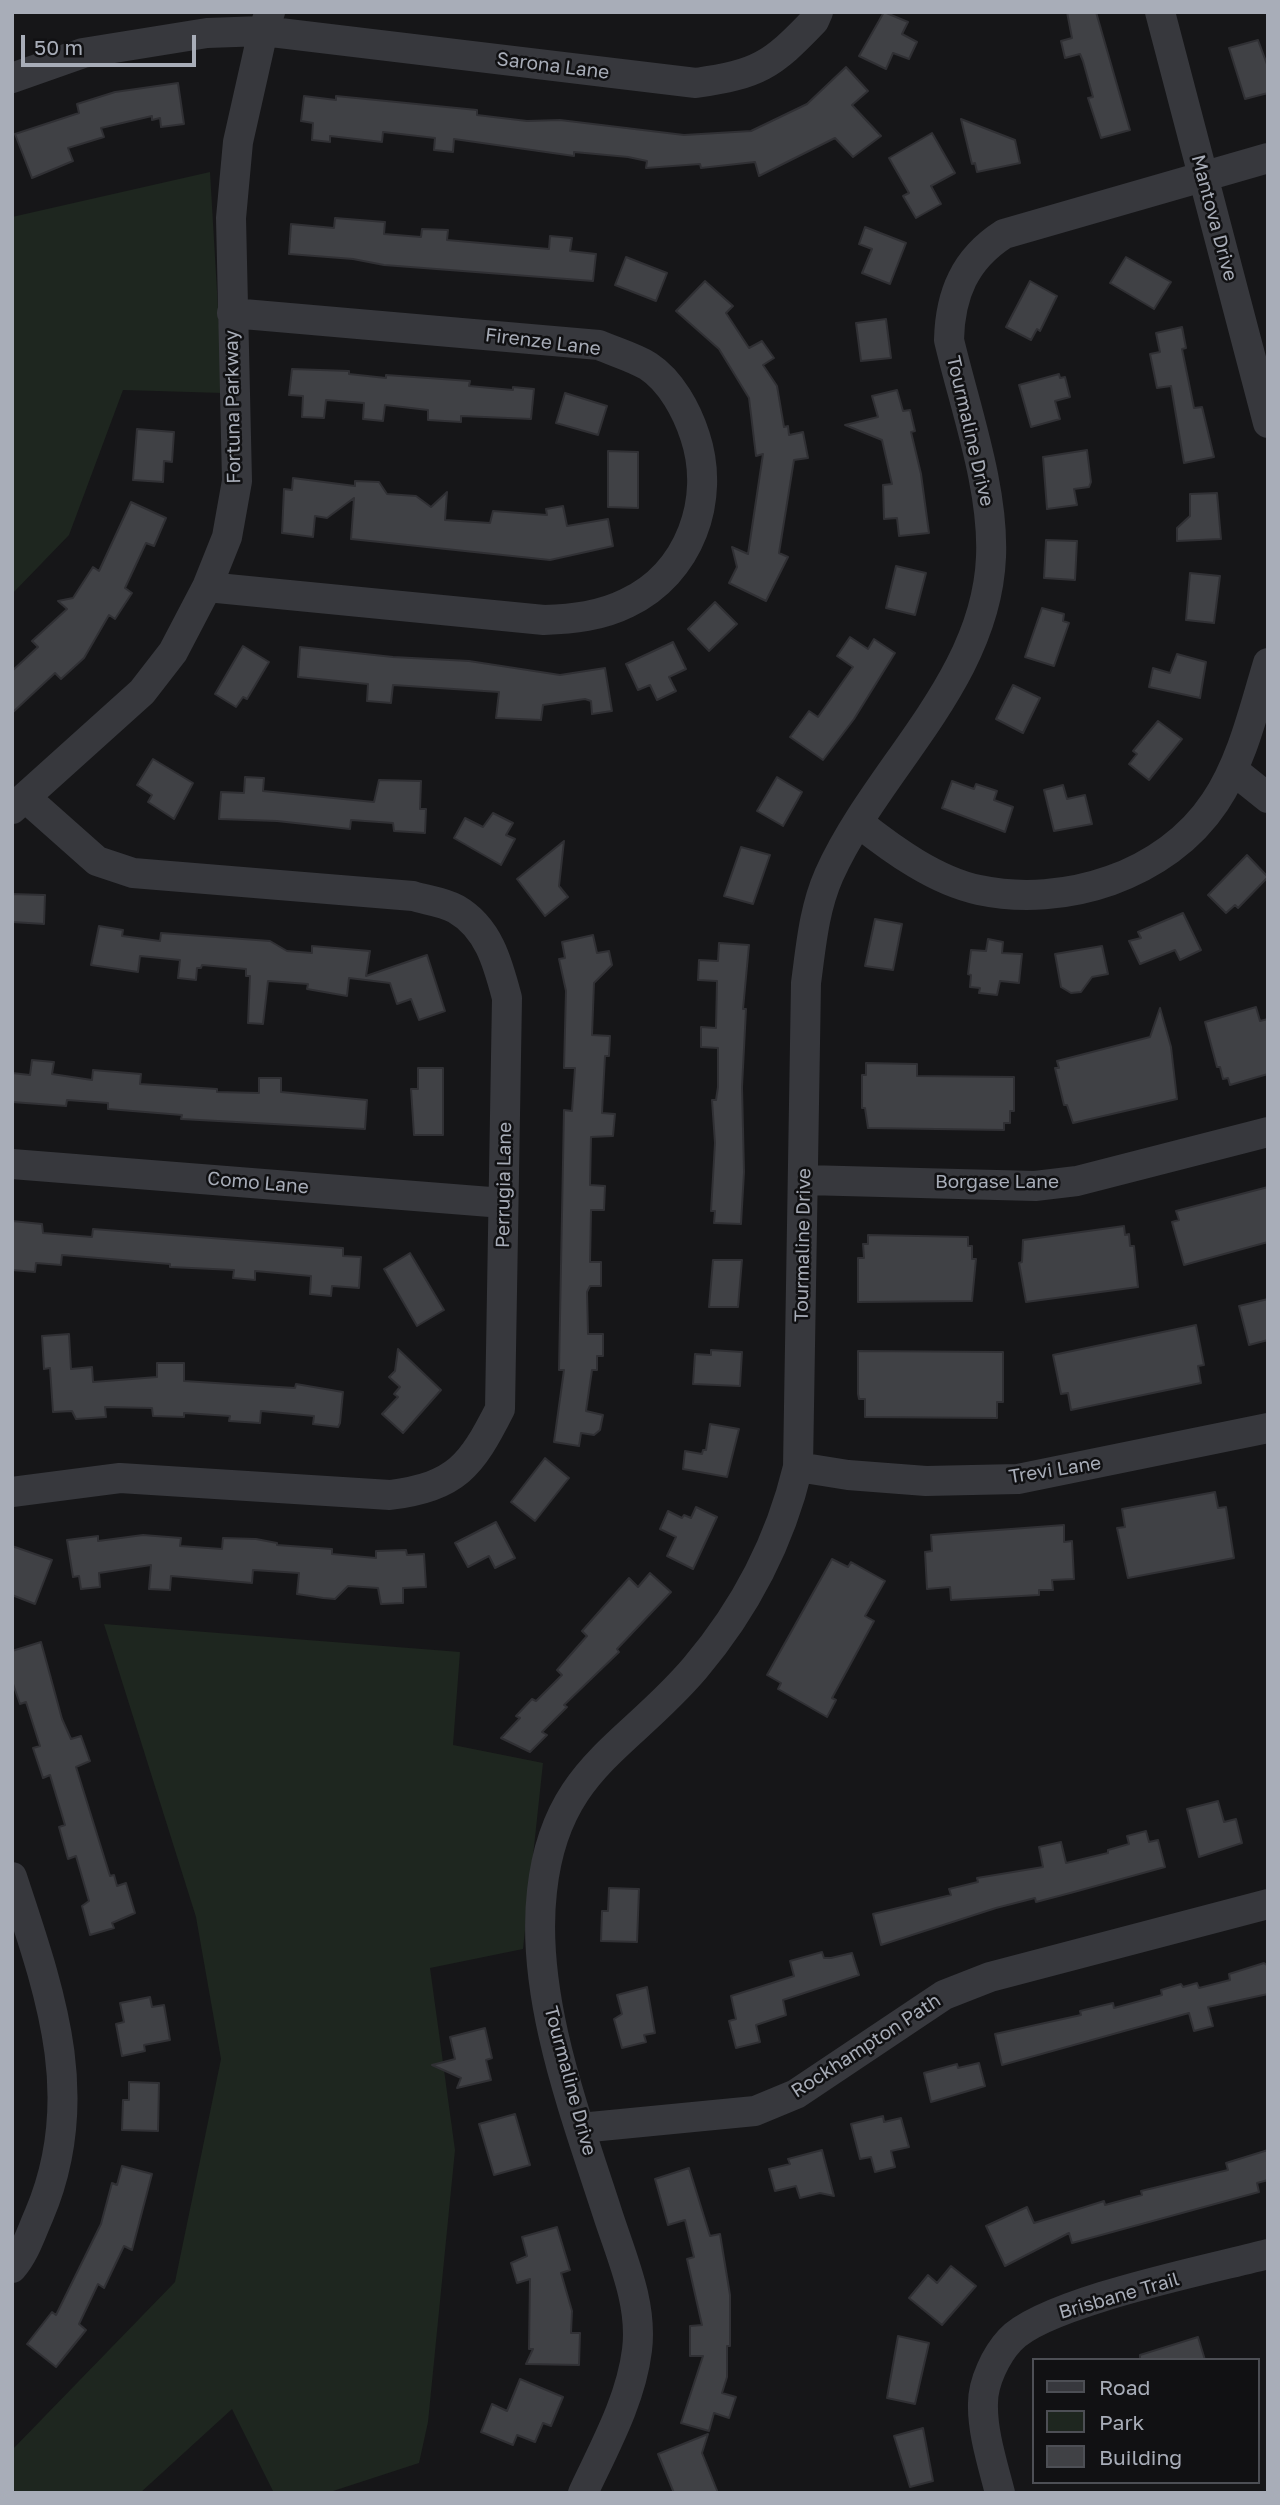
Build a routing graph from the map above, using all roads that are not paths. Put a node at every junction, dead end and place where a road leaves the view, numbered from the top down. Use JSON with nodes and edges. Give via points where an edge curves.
{"nodes":[{"id":1,"x":818,"y":12,"type":"edge"},
{"id":2,"x":1160,"y":12,"type":"edge"},
{"id":3,"x":267,"y":22,"type":"edge"},
{"id":4,"x":12,"y":78,"type":"edge"},
{"id":5,"x":1268,"y":158,"type":"edge"},
{"id":6,"x":1202,"y":176,"type":"junction"},
{"id":7,"x":232,"y":313,"type":"junction"},
{"id":8,"x":1268,"y":423,"type":"edge"},
{"id":9,"x":207,"y":587,"type":"junction"},
{"id":10,"x":1268,"y":663,"type":"edge"},
{"id":11,"x":1233,"y":770,"type":"junction"},
{"id":12,"x":1268,"y":798,"type":"edge"},
{"id":13,"x":19,"y":804,"type":"edge"},
{"id":14,"x":859,"y":823,"type":"junction"},
{"id":15,"x":1268,"y":1132,"type":"edge"},
{"id":16,"x":12,"y":1164,"type":"edge"},
{"id":17,"x":805,"y":1180,"type":"junction"},
{"id":18,"x":503,"y":1203,"type":"junction"},
{"id":19,"x":1268,"y":1428,"type":"edge"},
{"id":20,"x":798,"y":1467,"type":"junction"},
{"id":21,"x":12,"y":1492,"type":"edge"},
{"id":22,"x":12,"y":1877,"type":"edge"},
{"id":23,"x":1268,"y":1904,"type":"edge"},
{"id":24,"x":580,"y":2128,"type":"junction"},
{"id":25,"x":1268,"y":2254,"type":"edge"},
{"id":26,"x":12,"y":2267,"type":"edge"},
{"id":27,"x":583,"y":2493,"type":"edge"},
{"id":28,"x":1000,"y":2493,"type":"edge"}],
"edges":[{"from":1,"to":3,"type":"street","name":"Sarona Lane","via":[[774,61],[742,76],[696,83]]},
{"from":2,"to":6,"type":"street","name":"Mantova Drive"},
{"from":3,"to":4,"type":"street","name":"Sarona Lane","via":[[83,53]]},
{"from":3,"to":7,"type":"street","name":"Fortuna Parkway","via":[[238,142],[231,218]]},
{"from":5,"to":6,"type":"street","name":"Tourmaline Drive"},
{"from":6,"to":8,"type":"street","name":"Mantova Drive"},
{"from":6,"to":14,"type":"street","name":"Tourmaline Drive","via":[[1004,234],[987,244],[960,277],[949,312],[949,340],[989,506],[991,558],[984,601],[949,686]]},
{"from":7,"to":9,"type":"street","name":"Fortuna Parkway","via":[[237,481],[227,537]]},
{"from":7,"to":9,"type":"street","name":"Firenze Lane","via":[[599,345],[649,367],[672,389],[690,419],[704,485],[698,523],[670,567],[646,592],[626,604],[579,619],[544,620]]},
{"from":9,"to":13,"type":"street","name":"Fortuna Parkway","via":[[173,652],[142,692]]},
{"from":10,"to":11,"type":"street"},
{"from":11,"to":12,"type":"street"},
{"from":11,"to":14,"type":"street","via":[[1214,804],[1176,844],[1127,875],[1089,888],[1031,895],[978,890],[934,873]]},
{"from":13,"to":18,"type":"street","name":"Perrugia Lane","via":[[97,861],[133,873],[413,896],[454,908],[471,921],[495,952],[507,998]]},
{"from":14,"to":17,"type":"street","name":"Tourmaline Drive","via":[[829,875],[815,918],[806,983]]},
{"from":15,"to":17,"type":"street","name":"Borgase Lane","via":[[1077,1181],[1045,1185]]},
{"from":16,"to":18,"type":"street","name":"Como Lane"},
{"from":17,"to":20,"type":"street","name":"Tourmaline Drive"},
{"from":18,"to":21,"type":"street","name":"Perrugia Lane","via":[[500,1409],[478,1451],[456,1474],[424,1490],[390,1494],[120,1478]]},
{"from":19,"to":20,"type":"street","name":"Trevi Lane","via":[[1018,1479],[926,1481]]},
{"from":20,"to":24,"type":"street","name":"Tourmaline Drive","via":[[777,1539],[734,1618],[694,1669],[593,1766],[565,1803],[549,1848],[541,1891],[540,1945],[556,2042]]},
{"from":22,"to":26,"type":"street","via":[[56,2024],[64,2070],[62,2127],[46,2198]]},
{"from":23,"to":24,"type":"street","name":"Rockhampton Path","via":[[990,1977],[944,1995],[796,2094],[755,2111]]},
{"from":24,"to":27,"type":"street","name":"Tourmaline Drive","via":[[636,2301],[638,2347],[617,2419]]},
{"from":25,"to":28,"type":"street","name":"Brisbane Trail","via":[[1064,2309],[1010,2340],[993,2366],[983,2402]]}]}
